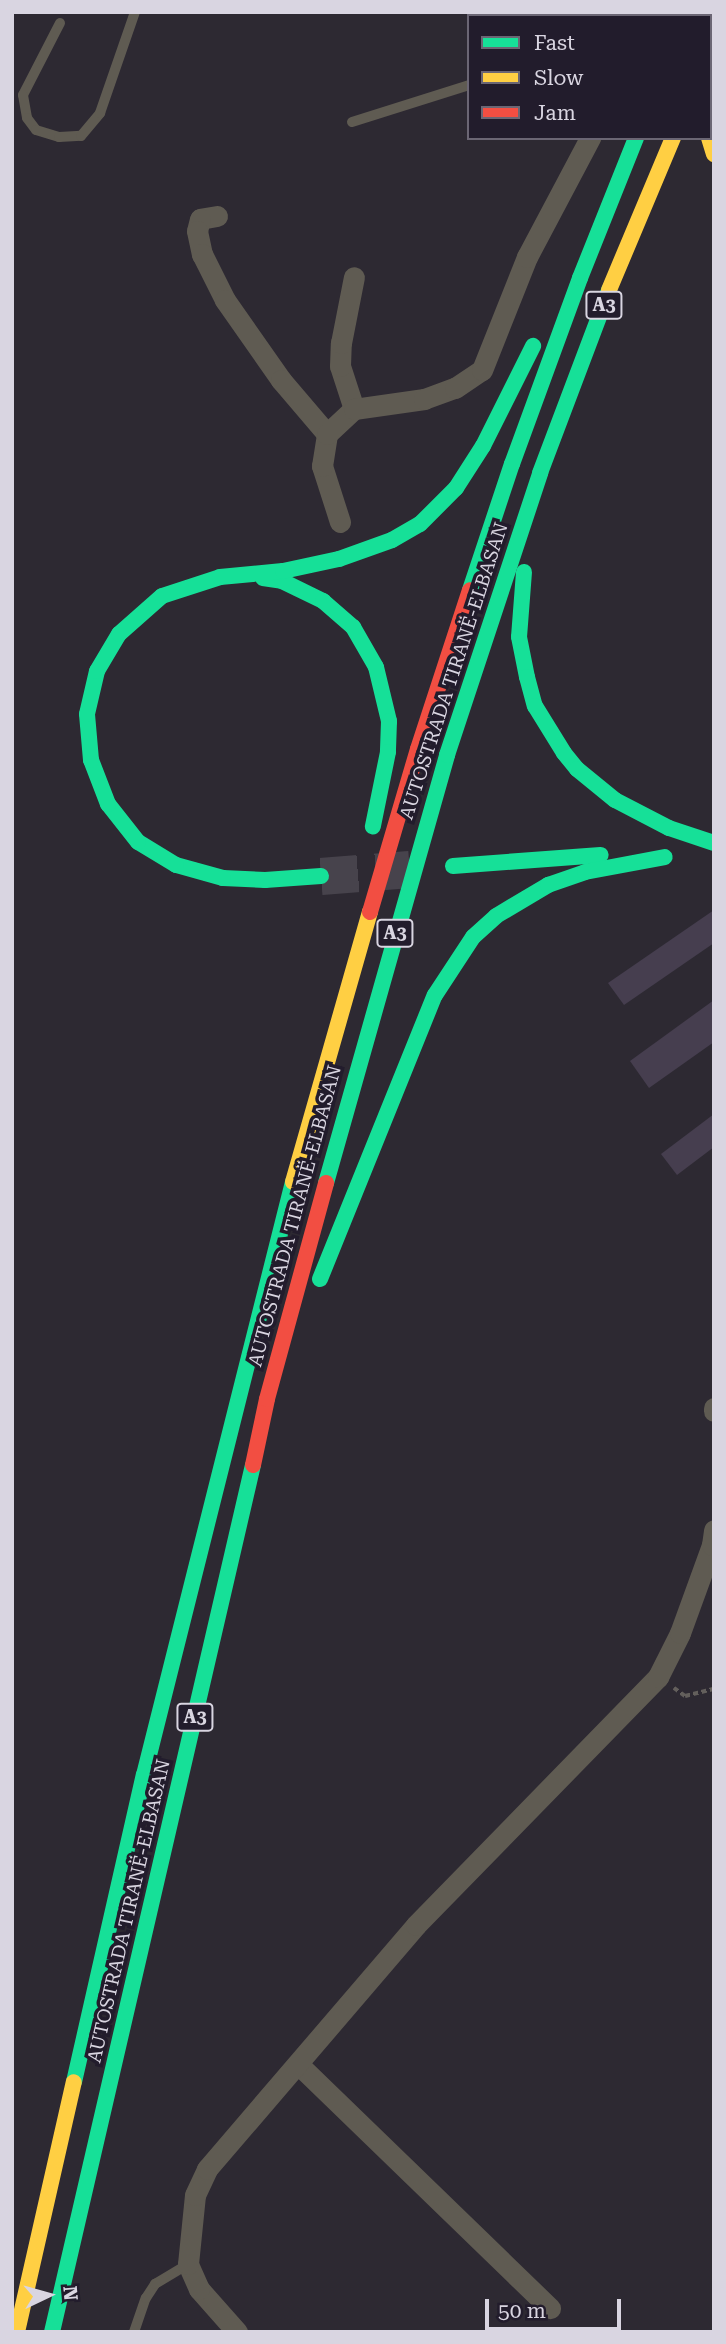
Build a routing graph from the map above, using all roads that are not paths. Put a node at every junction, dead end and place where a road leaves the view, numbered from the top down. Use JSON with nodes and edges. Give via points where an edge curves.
{"nodes":[{"id":1,"x":135,"y":12,"type":"edge"},
{"id":2,"x":60,"y":23,"type":"dead end"},
{"id":3,"x":467,"y":86,"type":"edge"},
{"id":4,"x":352,"y":122,"type":"dead end"},
{"id":5,"x":589,"y":140,"type":"edge"},
{"id":6,"x":635,"y":140,"type":"edge"},
{"id":7,"x":672,"y":140,"type":"edge"},
{"id":8,"x":217,"y":216,"type":"dead end"},
{"id":9,"x":354,"y":276,"type":"dead end"},
{"id":10,"x":580,"y":278,"type":"junction"},
{"id":11,"x":354,"y":409,"type":"junction"},
{"id":12,"x":327,"y":434,"type":"junction"},
{"id":13,"x":540,"y":473,"type":"junction"},
{"id":14,"x":340,"y":522,"type":"dead end"},
{"id":15,"x":238,"y":575,"type":"junction"},
{"id":16,"x":370,"y":838,"type":"dead end"},
{"id":17,"x":714,"y":843,"type":"edge"},
{"id":18,"x":453,"y":866,"type":"dead end"},
{"id":19,"x":321,"y":876,"type":"tunnel mouth"},
{"id":20,"x":356,"y":899,"type":"dead end"},
{"id":21,"x":345,"y":995,"type":"junction"},
{"id":22,"x":267,"y":1399,"type":"junction"},
{"id":23,"x":714,"y":1530,"type":"edge"},
{"id":24,"x":298,"y":2064,"type":"junction"},
{"id":25,"x":188,"y":2264,"type":"junction"},
{"id":26,"x":550,"y":2308,"type":"dead end"},
{"id":27,"x":17,"y":2332,"type":"edge"},
{"id":28,"x":52,"y":2332,"type":"edge"},
{"id":29,"x":134,"y":2332,"type":"edge"},
{"id":30,"x":237,"y":2332,"type":"edge"}],
"edges":[{"from":1,"to":2,"type":"lane","via":[[100,113],[81,136],[59,137],[36,130],[27,118],[23,95]]},
{"from":3,"to":4,"type":"lane"},
{"from":5,"to":11,"type":"street","via":[[527,257],[482,370],[455,388],[432,396]]},
{"from":6,"to":10,"type":"main road","name":"AUTOSTRADA TIRANË-ELBASAN","number":"A3"},
{"from":7,"to":13,"type":"main road","name":"AUTOSTRADA TIRANË-ELBASAN","number":"A3"},
{"from":8,"to":12,"type":"street","via":[[200,219],[197,230],[202,254],[225,300],[281,380]]},
{"from":9,"to":11,"type":"street","via":[[340,366]]},
{"from":10,"to":15,"type":"main road","via":[[560,290],[483,446],[456,488],[420,524],[392,540],[339,559]]},
{"from":10,"to":21,"type":"main road","name":"AUTOSTRADA TIRANË-ELBASAN","number":"A3","via":[[512,464],[431,710]]},
{"from":11,"to":12,"type":"street"},
{"from":12,"to":14,"type":"street","via":[[322,466]]},
{"from":13,"to":17,"type":"main road","number":"A3","via":[[549,492],[527,559],[518,614],[535,706],[564,752],[596,786],[650,819]]},
{"from":13,"to":22,"type":"main road","name":"AUTOSTRADA TIRANË-ELBASAN","number":"A3","via":[[447,755]]},
{"from":15,"to":16,"type":"main road","via":[[303,589],[353,627],[369,653],[389,721],[388,752]]},
{"from":15,"to":19,"type":"main road","via":[[200,581],[162,596],[119,634],[107,651],[90,693],[87,736],[97,783],[121,824],[138,842],[176,866],[242,880]]},
{"from":18,"to":22,"type":"main road","via":[[591,855],[671,857],[585,872],[548,885],[496,916],[473,937],[435,995],[310,1305],[287,1382]]},
{"from":20,"to":21,"type":"main road","via":[[337,974]]},
{"from":21,"to":27,"type":"main road","name":"AUTOSTRADA TIRANË-ELBASAN","number":"A3","via":[[284,1216],[144,1775],[32,2245]]},
{"from":22,"to":28,"type":"main road","name":"AUTOSTRADA TIRANË-ELBASAN","number":"A3"},
{"from":23,"to":24,"type":"street","via":[[680,1633],[657,1677],[416,1924]]},
{"from":24,"to":25,"type":"street","via":[[207,2169],[195,2195]]},
{"from":24,"to":26,"type":"street"},
{"from":25,"to":29,"type":"lane","via":[[155,2284]]},
{"from":25,"to":30,"type":"street","via":[[199,2289]]}]}
